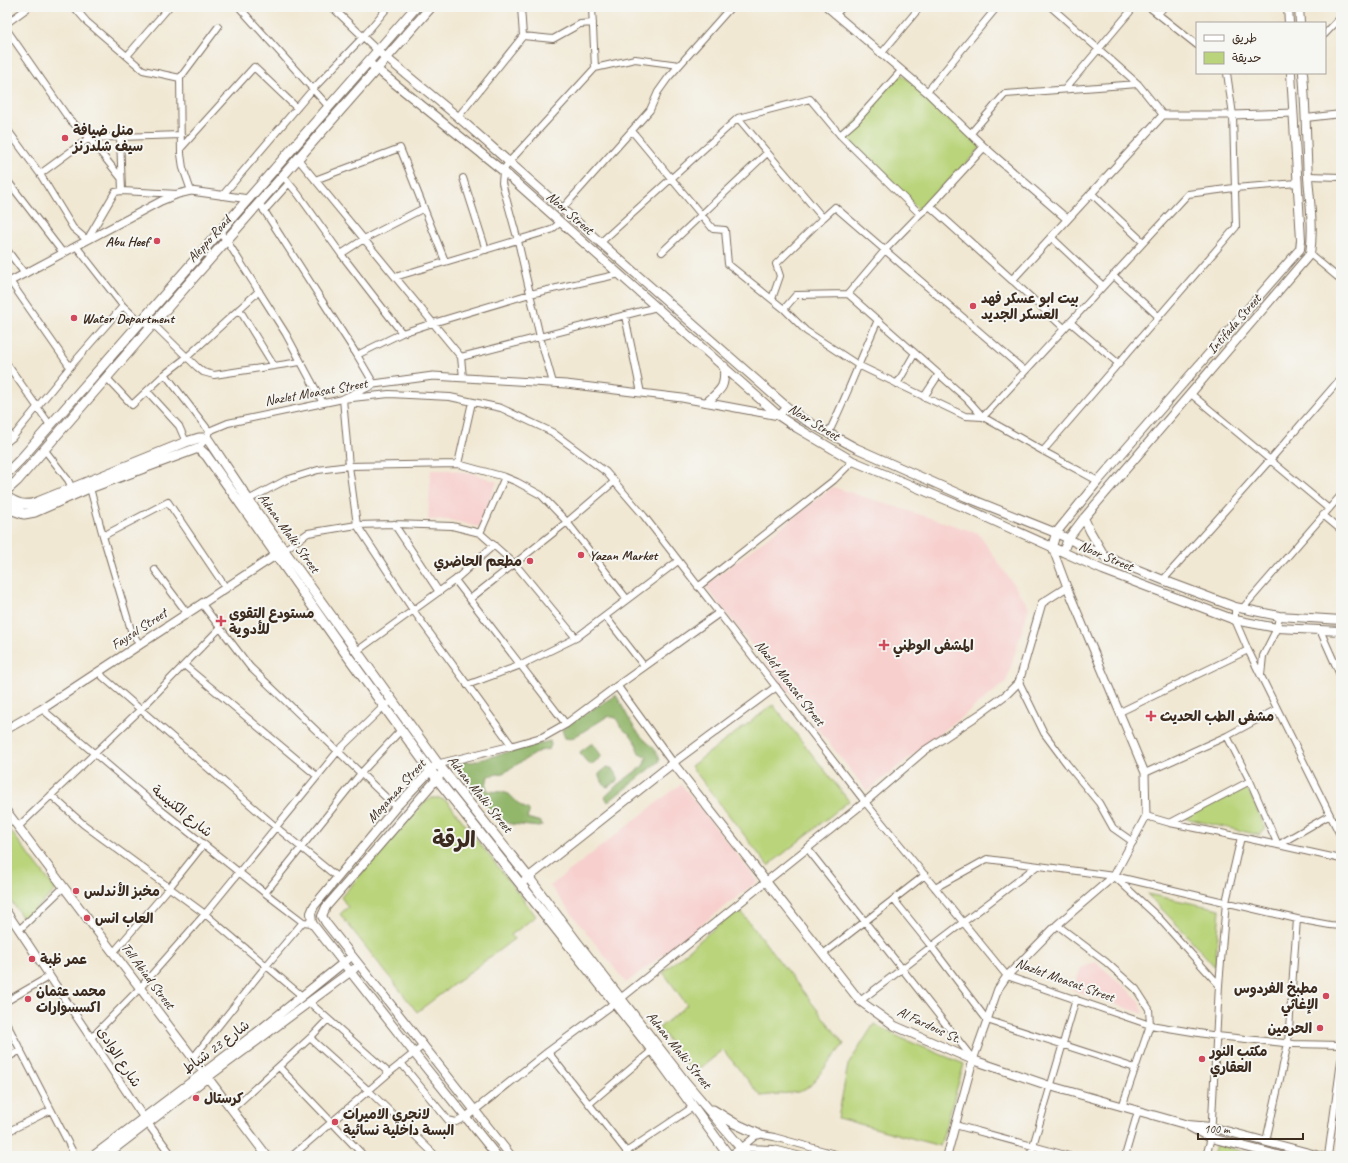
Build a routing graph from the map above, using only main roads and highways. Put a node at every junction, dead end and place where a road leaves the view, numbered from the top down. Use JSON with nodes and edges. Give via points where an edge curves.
{"nodes":[{"id":1,"x":416,"y":7,"type":"edge"},
{"id":2,"x":431,"y":7,"type":"edge"},
{"id":3,"x":1288,"y":7,"type":"edge"},
{"id":4,"x":1299,"y":7,"type":"edge"},
{"id":5,"x":1289,"y":22,"type":"edge"},
{"id":6,"x":1300,"y":22,"type":"edge"},
{"id":7,"x":378,"y":51,"type":"junction"},
{"id":8,"x":387,"y":57,"type":"junction"},
{"id":9,"x":368,"y":62,"type":"junction"},
{"id":10,"x":378,"y":68,"type":"junction"},
{"id":11,"x":1291,"y":74,"type":"edge"},
{"id":12,"x":1303,"y":74,"type":"edge"},
{"id":13,"x":724,"y":366,"type":"junction"},
{"id":14,"x":707,"y":402,"type":"road end"},
{"id":15,"x":803,"y":419,"type":"junction"},
{"id":16,"x":797,"y":428,"type":"junction"},
{"id":17,"x":208,"y":435,"type":"joint"},
{"id":18,"x":198,"y":448,"type":"joint"},
{"id":19,"x":7,"y":473,"type":"edge"},
{"id":20,"x":7,"y":490,"type":"edge"},
{"id":21,"x":7,"y":497,"type":"edge"},
{"id":22,"x":7,"y":508,"type":"edge"},
{"id":23,"x":1084,"y":518,"type":"junction"},
{"id":24,"x":1056,"y":533,"type":"junction"},
{"id":25,"x":1068,"y":539,"type":"junction"},
{"id":26,"x":1052,"y":547,"type":"junction"},
{"id":27,"x":280,"y":552,"type":"junction"},
{"id":28,"x":1063,"y":552,"type":"junction"},
{"id":29,"x":1106,"y":557,"type":"junction"},
{"id":30,"x":1341,"y":620,"type":"edge"},
{"id":31,"x":1341,"y":631,"type":"edge"},
{"id":32,"x":7,"y":729,"type":"edge"},
{"id":33,"x":438,"y":764,"type":"junction"},
{"id":34,"x":430,"y":770,"type":"junction"},
{"id":35,"x":444,"y":771,"type":"junction"},
{"id":36,"x":437,"y":778,"type":"junction"},
{"id":37,"x":9,"y":818,"type":"edge"},
{"id":38,"x":529,"y":878,"type":"junction"},
{"id":39,"x":521,"y":884,"type":"junction"},
{"id":40,"x":352,"y":956,"type":"junction"},
{"id":41,"x":343,"y":962,"type":"junction"},
{"id":42,"x":360,"y":965,"type":"junction"},
{"id":43,"x":351,"y":972,"type":"junction"},
{"id":44,"x":617,"y":1000,"type":"junction"},
{"id":45,"x":655,"y":1048,"type":"junction"},
{"id":46,"x":206,"y":1074,"type":"junction"},
{"id":47,"x":706,"y":1106,"type":"junction"},
{"id":48,"x":146,"y":1120,"type":"junction"},
{"id":49,"x":1188,"y":1125,"type":"junction"},
{"id":50,"x":758,"y":1134,"type":"road end"},
{"id":51,"x":93,"y":1156,"type":"edge"},
{"id":52,"x":105,"y":1156,"type":"edge"},
{"id":53,"x":268,"y":1156,"type":"edge"},
{"id":54,"x":497,"y":1156,"type":"edge"},
{"id":55,"x":511,"y":1156,"type":"edge"},
{"id":56,"x":728,"y":1156,"type":"edge"},
{"id":57,"x":746,"y":1156,"type":"edge"},
{"id":58,"x":1280,"y":1156,"type":"edge"},
{"id":59,"x":1320,"y":1156,"type":"edge"}],
"edges":[{"from":1,"to":7,"type":"main road","name":"Aleppo Road"},
{"from":2,"to":8,"type":"main road","name":"Aleppo Road"},
{"from":3,"to":5,"type":"main road"},
{"from":4,"to":6,"type":"main road"},
{"from":7,"to":8,"type":"main road","name":"Noor Street"},
{"from":7,"to":9,"type":"main road","name":"Aleppo Road"},
{"from":8,"to":10,"type":"main road","name":"Aleppo Road"},
{"from":8,"to":15,"type":"main road","name":"Noor Street","via":[[787,408]]},
{"from":9,"to":10,"type":"main road","name":"Noor Street"},
{"from":9,"to":19,"type":"main road","name":"Aleppo Road"},
{"from":10,"to":13,"type":"main road","name":"Noor Street","via":[[503,171]]},
{"from":10,"to":20,"type":"main road","name":"Aleppo Road","via":[[298,158],[286,179],[262,208],[227,241]]},
{"from":11,"to":24,"type":"main road","name":"Intifada Street","via":[[1300,249],[1098,481]]},
{"from":12,"to":23,"type":"main road","name":"Intifada Street","via":[[1312,240],[1310,254]]},
{"from":13,"to":14,"type":"main road","via":[[725,382]]},
{"from":13,"to":16,"type":"main road","name":"Noor Street","via":[[779,416]]},
{"from":15,"to":16,"type":"main road"},
{"from":15,"to":24,"type":"main road","name":"Noor Street","via":[[856,448],[966,497]]},
{"from":16,"to":26,"type":"main road","name":"Noor Street","via":[[853,461]]},
{"from":17,"to":21,"type":"main road","name":"Nazlet Moasat Street","via":[[27,505],[16,503]]},
{"from":17,"to":27,"type":"main road","name":"Adnan Malki Street"},
{"from":18,"to":22,"type":"main road","name":"Nazlet Moasat Street","via":[[90,488],[35,512],[24,514]]},
{"from":18,"to":27,"type":"main road","name":"Adnan Malki Street"},
{"from":23,"to":25,"type":"main road","name":"Intifada Street"},
{"from":23,"to":29,"type":"main road"},
{"from":24,"to":25,"type":"main road","name":"Noor Street"},
{"from":24,"to":26,"type":"main road","name":"Intifada Street"},
{"from":25,"to":28,"type":"main road","name":"Intifada Street"},
{"from":25,"to":29,"type":"main road","name":"Noor Street"},
{"from":26,"to":28,"type":"main road","name":"Noor Street"},
{"from":27,"to":32,"type":"main road","name":"Faysal Street","via":[[42,709]]},
{"from":27,"to":33,"type":"main road","name":"Adnan Malki Street","via":[[357,651]]},
{"from":27,"to":34,"type":"main road","name":"Adnan Malki Street"},
{"from":28,"to":31,"type":"main road","name":"Noor Street","via":[[1103,570],[1235,620],[1277,628]]},
{"from":29,"to":30,"type":"main road","name":"Noor Street","via":[[1239,608],[1279,616]]},
{"from":33,"to":34,"type":"main road","name":"Mogamaa Street"},
{"from":33,"to":35,"type":"main road","name":"Adnan Malki Street"},
{"from":34,"to":36,"type":"main road","name":"Adnan Malki Street"},
{"from":34,"to":41,"type":"main road","name":"Mogamaa Street","via":[[314,906],[311,913],[312,922]]},
{"from":35,"to":36,"type":"main road","name":"Mogamaa Street"},
{"from":35,"to":38,"type":"main road","name":"Adnan Malki Street"},
{"from":36,"to":39,"type":"main road","name":"Adnan Malki Street"},
{"from":36,"to":40,"type":"main road","name":"Mogamaa Street","via":[[326,906],[322,916]]},
{"from":37,"to":46,"type":"main road","name":"Tell Abiad Street","via":[[18,826]]},
{"from":38,"to":39,"type":"main road"},
{"from":38,"to":44,"type":"main road","name":"Adnan Malki Street"},
{"from":38,"to":49,"type":"main road","name":"Al Fardous St.","via":[[673,763],[860,1001],[895,1026],[973,1060],[1050,1086]]},
{"from":39,"to":44,"type":"main road","name":"Adnan Malki Street"},
{"from":40,"to":41,"type":"main road","name":"شارع 23 شباط"},
{"from":40,"to":42,"type":"main road","name":"Mogamaa Street"},
{"from":41,"to":43,"type":"main road"},
{"from":41,"to":46,"type":"main road","name":"شارع 23 شباط"},
{"from":42,"to":43,"type":"main road","name":"شارع 23 شباط"},
{"from":42,"to":55,"type":"main road","name":"Mogamaa Street"},
{"from":43,"to":46,"type":"main road","name":"شارع 23 شباط"},
{"from":43,"to":54,"type":"main road"},
{"from":44,"to":45,"type":"main road","name":"Adnan Malki Street"},
{"from":45,"to":47,"type":"main road","name":"Adnan Malki Street"},
{"from":45,"to":56,"type":"main road","name":"Adnan Malki Street"},
{"from":46,"to":48,"type":"main road","name":"شارع 23 شباط"},
{"from":46,"to":53,"type":"main road","name":"Tell Abiad Street"},
{"from":47,"to":50,"type":"main road"},
{"from":47,"to":57,"type":"main road","name":"Adnan Malki Street"},
{"from":48,"to":51,"type":"main road","name":"شارع 23 شباط"},
{"from":48,"to":52,"type":"main road","name":"شارع 23 شباط"},
{"from":49,"to":58,"type":"main road","via":[[1211,1138]]},
{"from":49,"to":59,"type":"main road","via":[[1211,1127]]}]}
